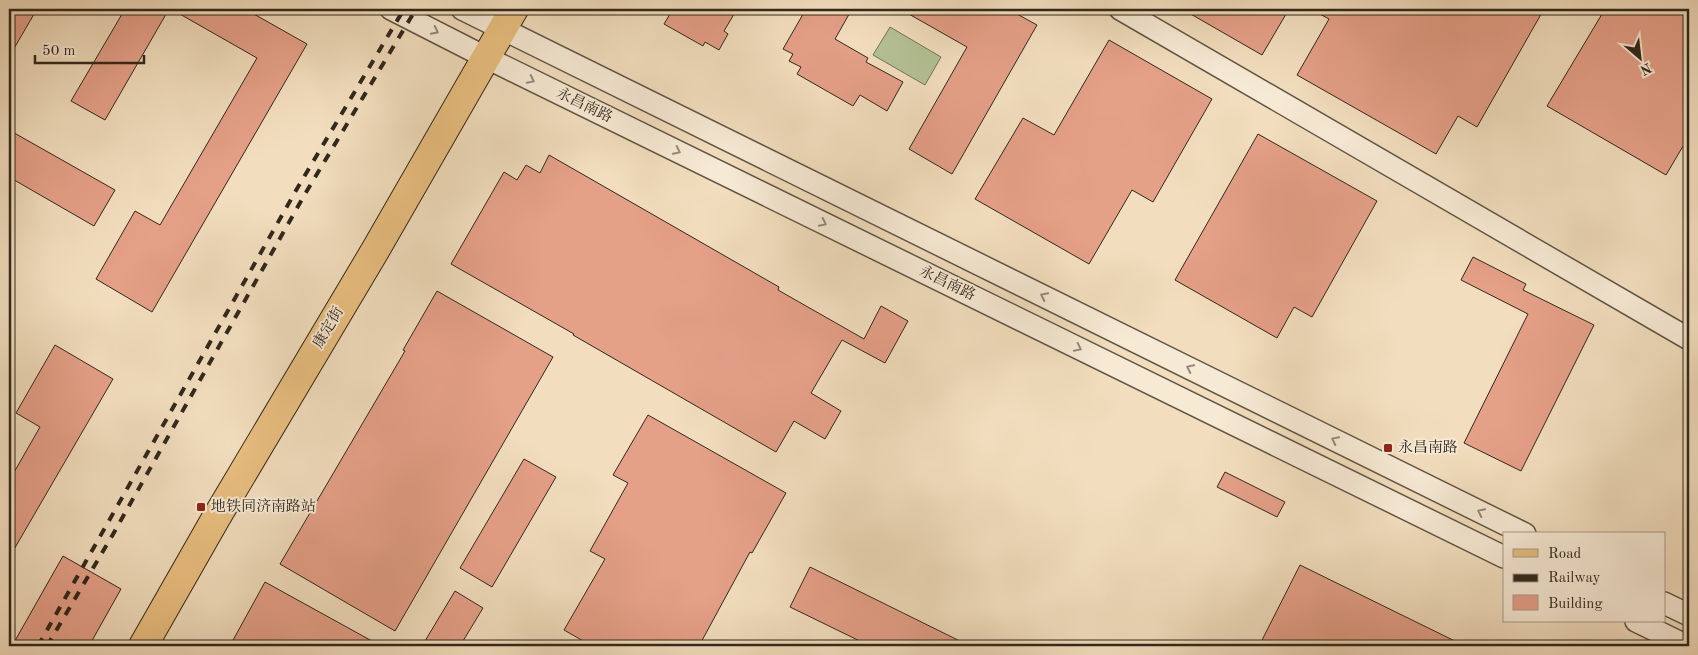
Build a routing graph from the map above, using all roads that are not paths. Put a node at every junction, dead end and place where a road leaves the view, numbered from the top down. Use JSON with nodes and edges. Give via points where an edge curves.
{"nodes":[{"id":1,"x":391,"y":9,"type":"edge"},
{"id":2,"x":462,"y":9,"type":"edge"},
{"id":3,"x":1120,"y":9,"type":"edge"},
{"id":4,"x":508,"y":19,"type":"edge"},
{"id":5,"x":487,"y":58,"type":"junction"},
{"id":6,"x":1689,"y":339,"type":"edge"},
{"id":7,"x":1521,"y":532,"type":"edge"},
{"id":8,"x":1503,"y":557,"type":"edge"},
{"id":9,"x":1666,"y":604,"type":"edge"},
{"id":10,"x":1689,"y":615,"type":"edge"},
{"id":11,"x":1638,"y":622,"type":"edge"},
{"id":12,"x":143,"y":646,"type":"edge"},
{"id":13,"x":1687,"y":646,"type":"edge"}],
"edges":[{"from":1,"to":5,"type":"street","name":"永昌南路","one_way":true},
{"from":2,"to":4,"type":"street"},
{"from":3,"to":6,"type":"street"},
{"from":4,"to":5,"type":"main road","name":"康定街"},
{"from":7,"to":4,"type":"street","one_way":true},
{"from":5,"to":8,"type":"street","name":"永昌南路","one_way":true},
{"from":5,"to":12,"type":"main road","name":"康定街"},
{"from":9,"to":10,"type":"street"},
{"from":11,"to":13,"type":"street"}]}
